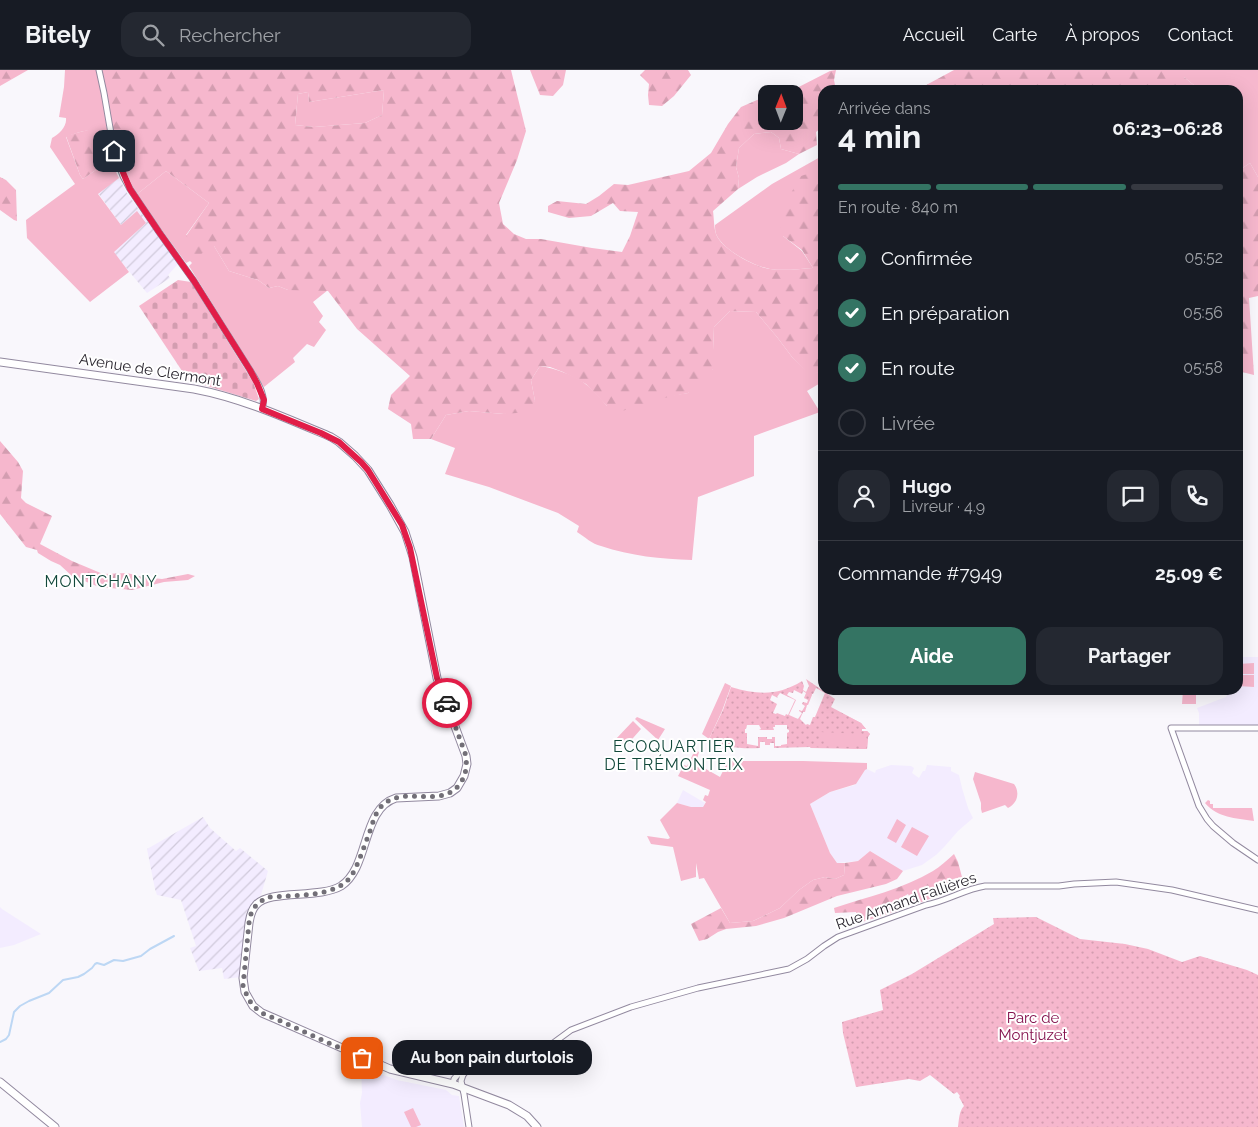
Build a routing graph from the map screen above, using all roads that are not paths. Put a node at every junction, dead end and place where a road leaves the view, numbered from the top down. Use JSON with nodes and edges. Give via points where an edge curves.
{"nodes":[{"id":1,"x":99,"y":70,"type":"edge"},
{"id":2,"x":0,"y":362,"type":"edge"},
{"id":3,"x":262,"y":409,"type":"junction"},
{"id":4,"x":1258,"y":728,"type":"edge"},
{"id":5,"x":1258,"y":860,"type":"edge"},
{"id":6,"x":1258,"y":910,"type":"edge"},
{"id":7,"x":467,"y":1069,"type":"junction"},
{"id":8,"x":0,"y":1082,"type":"edge"},
{"id":9,"x":453,"y":1084,"type":"junction"},
{"id":10,"x":463,"y":1087,"type":"junction"},
{"id":11,"x":55,"y":1127,"type":"edge"},
{"id":12,"x":469,"y":1127,"type":"edge"},
{"id":13,"x":536,"y":1127,"type":"edge"}],
"edges":[{"from":1,"to":3,"type":"street","via":[[114,151],[125,179],[250,370],[264,400]]},
{"from":2,"to":3,"type":"main road","name":"Avenue de Clermont","via":[[203,391]]},
{"from":3,"to":9,"type":"main road","name":"Avenue de Clermont","via":[[339,442],[368,470],[396,515],[413,557],[437,678],[466,756],[466,768],[457,788],[446,795],[396,798],[383,805],[376,814],[353,873],[339,887],[328,892],[269,897],[256,905],[249,923],[243,986],[253,1006],[262,1013],[390,1070]]},
{"from":4,"to":5,"type":"street","via":[[1171,728],[1199,806],[1207,819]]},
{"from":6,"to":7,"type":"street","name":"Rue Armand Fallières","via":[[1172,890],[1116,882],[985,886],[838,937],[789,969],[698,988],[631,1007],[570,1030],[529,1057]]},
{"from":7,"to":9,"type":"street","via":[[460,1072]]},
{"from":7,"to":10,"type":"street","via":[[462,1075]]},
{"from":8,"to":11,"type":"main road"},
{"from":9,"to":10,"type":"main road","name":"Avenue de Clermont"},
{"from":10,"to":12,"type":"street"},
{"from":10,"to":13,"type":"main road","name":"Avenue de Clermont","via":[[518,1109]]}]}
